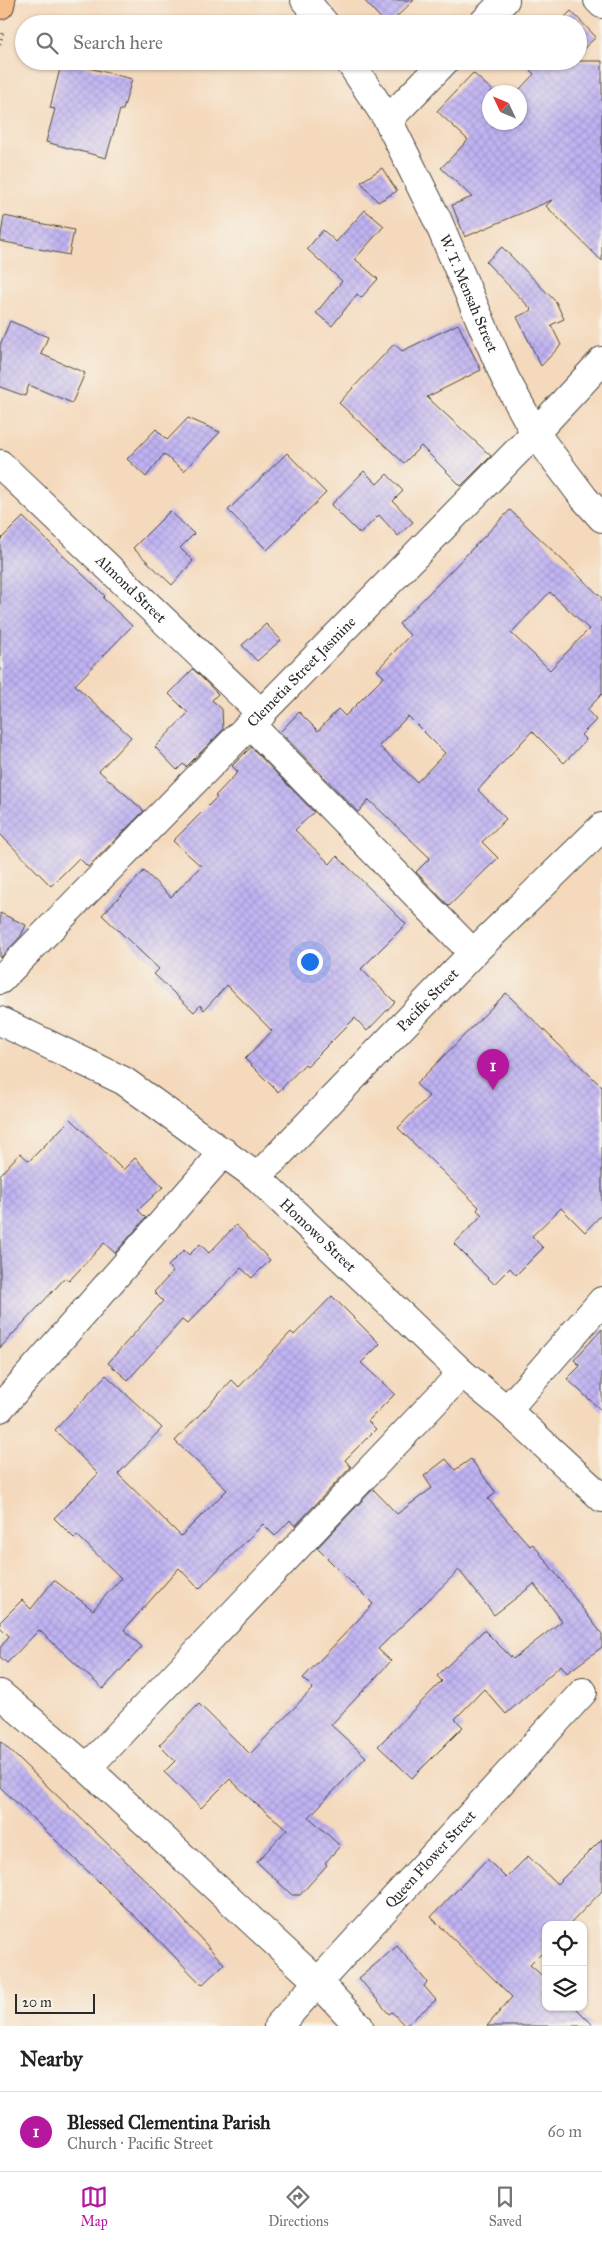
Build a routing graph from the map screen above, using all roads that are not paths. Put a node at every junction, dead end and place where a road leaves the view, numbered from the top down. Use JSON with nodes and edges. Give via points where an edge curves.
{"nodes":[{"id":1,"x":1,"y":0,"type":"edge"},
{"id":2,"x":305,"y":0,"type":"edge"},
{"id":3,"x":505,"y":0,"type":"edge"},
{"id":4,"x":598,"y":0,"type":"edge"},
{"id":5,"x":602,"y":4,"type":"edge"},
{"id":6,"x":0,"y":5,"type":"edge"},
{"id":7,"x":318,"y":15,"type":"edge"},
{"id":8,"x":491,"y":15,"type":"edge"},
{"id":9,"x":356,"y":70,"type":"edge"},
{"id":10,"x":436,"y":70,"type":"edge"},
{"id":11,"x":388,"y":120,"type":"junction"},
{"id":12,"x":602,"y":361,"type":"edge"},
{"id":13,"x":535,"y":433,"type":"junction"},
{"id":14,"x":0,"y":464,"type":"edge"},
{"id":15,"x":602,"y":518,"type":"edge"},
{"id":16,"x":256,"y":719,"type":"junction"},
{"id":17,"x":602,"y":827,"type":"edge"},
{"id":18,"x":473,"y":953,"type":"junction"},
{"id":19,"x":0,"y":980,"type":"edge"},
{"id":20,"x":0,"y":1020,"type":"edge"},
{"id":21,"x":224,"y":1152,"type":"junction"},
{"id":22,"x":257,"y":1176,"type":"junction"},
{"id":23,"x":602,"y":1301,"type":"edge"},
{"id":24,"x":462,"y":1373,"type":"junction"},
{"id":25,"x":0,"y":1408,"type":"edge"},
{"id":26,"x":507,"y":1410,"type":"junction"},
{"id":27,"x":602,"y":1498,"type":"edge"},
{"id":28,"x":583,"y":1692,"type":"dead end"},
{"id":29,"x":0,"y":1694,"type":"edge"},
{"id":30,"x":87,"y":1768,"type":"junction"},
{"id":31,"x":318,"y":1982,"type":"junction"},
{"id":32,"x":278,"y":2026,"type":"edge"},
{"id":33,"x":359,"y":2026,"type":"edge"}],
"edges":[{"from":1,"to":6,"type":"main road"},
{"from":2,"to":7,"type":"street"},
{"from":3,"to":8,"type":"street"},
{"from":4,"to":5,"type":"street"},
{"from":9,"to":11,"type":"street","name":"W. T. Mensah Street"},
{"from":10,"to":11,"type":"street"},
{"from":11,"to":13,"type":"street","name":"W. T. Mensah Street","via":[[437,219],[505,378]]},
{"from":12,"to":13,"type":"street","name":"Clemetia Street Jasmine"},
{"from":13,"to":15,"type":"street","name":"W. T. Mensah Street"},
{"from":13,"to":16,"type":"street","name":"Clemetia Street Jasmine"},
{"from":14,"to":16,"type":"street","name":"Almond Street"},
{"from":16,"to":18,"type":"street","name":"Almond Street"},
{"from":16,"to":19,"type":"street","name":"Clemetia Street Jasmine"},
{"from":17,"to":18,"type":"street","name":"Pacific Street"},
{"from":18,"to":22,"type":"street","name":"Pacific Street"},
{"from":20,"to":21,"type":"street","name":"Homowo Street","via":[[124,1081]]},
{"from":21,"to":22,"type":"street","name":"Homowo Street"},
{"from":21,"to":25,"type":"street"},
{"from":22,"to":24,"type":"street","name":"Homowo Street"},
{"from":23,"to":26,"type":"street"},
{"from":24,"to":26,"type":"street","name":"Homowo Street"},
{"from":24,"to":30,"type":"street"},
{"from":26,"to":27,"type":"street","name":"Homowo Street"},
{"from":28,"to":31,"type":"street","name":"Queen Flower Street"},
{"from":29,"to":30,"type":"street"},
{"from":30,"to":31,"type":"street"},
{"from":31,"to":32,"type":"street","name":"Queen Flower Street"},
{"from":31,"to":33,"type":"street"}]}
